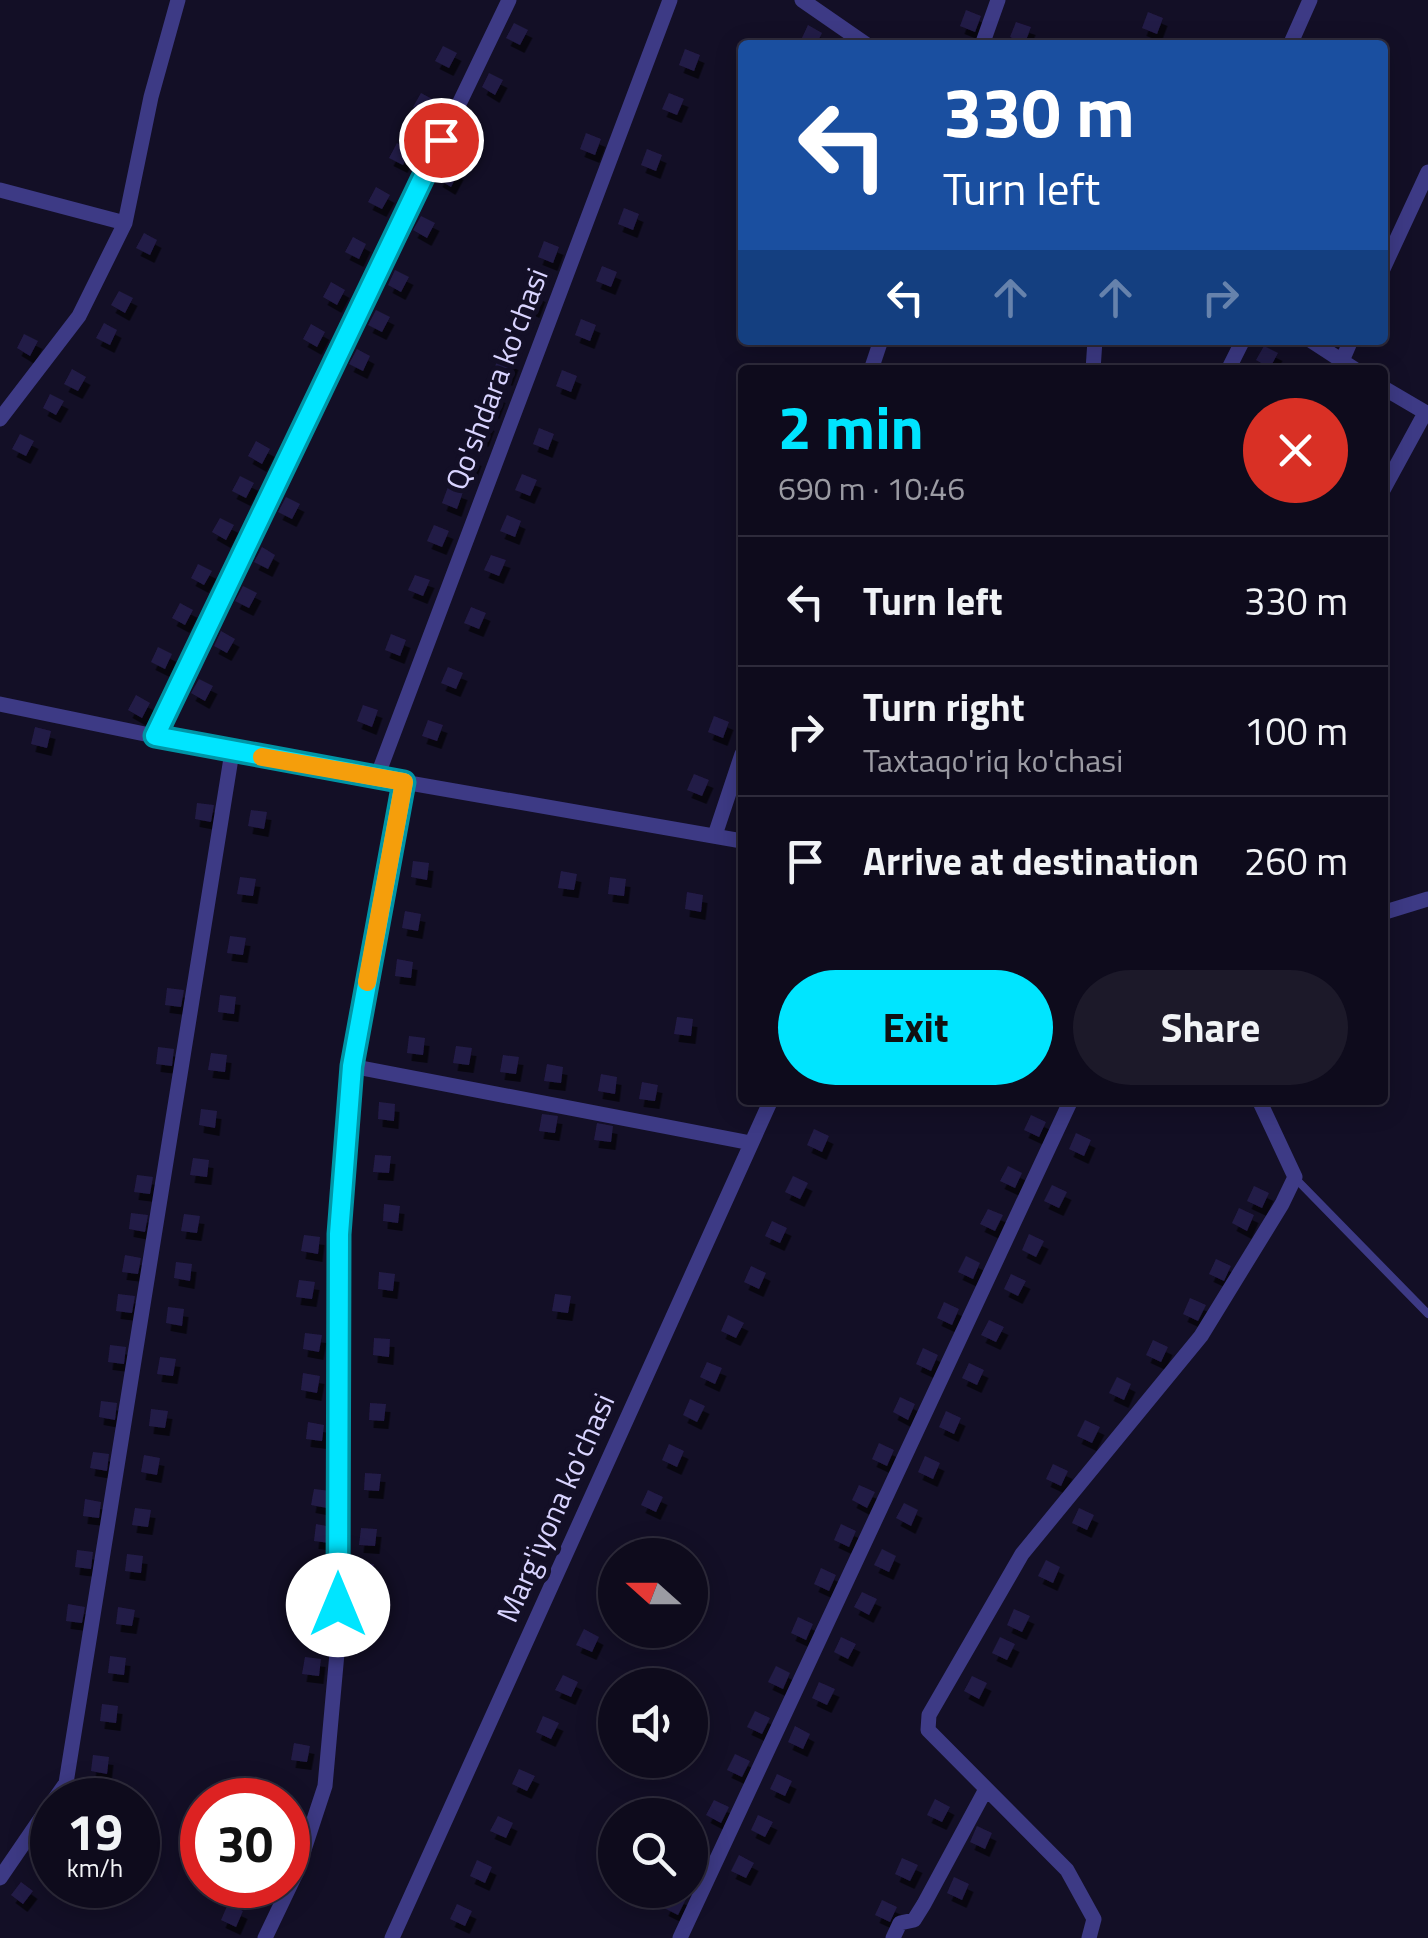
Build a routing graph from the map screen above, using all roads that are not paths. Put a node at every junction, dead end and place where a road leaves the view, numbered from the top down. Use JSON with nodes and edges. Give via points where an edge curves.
{"nodes":[{"id":1,"x":178,"y":0,"type":"edge"},
{"id":2,"x":508,"y":0,"type":"edge"},
{"id":3,"x":670,"y":0,"type":"edge"},
{"id":4,"x":802,"y":0,"type":"edge"},
{"id":5,"x":998,"y":0,"type":"edge"},
{"id":6,"x":1310,"y":0,"type":"edge"},
{"id":7,"x":861,"y":40,"type":"edge"},
{"id":8,"x":984,"y":40,"type":"edge"},
{"id":9,"x":1292,"y":40,"type":"edge"},
{"id":10,"x":1428,"y":172,"type":"edge"},
{"id":11,"x":0,"y":190,"type":"edge"},
{"id":12,"x":125,"y":222,"type":"junction"},
{"id":13,"x":1388,"y":259,"type":"edge"},
{"id":14,"x":1318,"y":345,"type":"edge"},
{"id":15,"x":1349,"y":365,"type":"edge"},
{"id":16,"x":1388,"y":391,"type":"edge"},
{"id":17,"x":1426,"y":414,"type":"edge"},
{"id":18,"x":0,"y":419,"type":"edge"},
{"id":19,"x":1388,"y":481,"type":"edge"},
{"id":20,"x":0,"y":704,"type":"edge"},
{"id":21,"x":155,"y":736,"type":"junction"},
{"id":22,"x":232,"y":752,"type":"junction"},
{"id":23,"x":738,"y":766,"type":"edge"},
{"id":24,"x":377,"y":778,"type":"junction"},
{"id":25,"x":404,"y":782,"type":"junction"},
{"id":26,"x":716,"y":834,"type":"junction"},
{"id":27,"x":738,"y":840,"type":"edge"},
{"id":28,"x":1428,"y":900,"type":"edge"},
{"id":29,"x":1388,"y":910,"type":"edge"},
{"id":30,"x":352,"y":1066,"type":"junction"},
{"id":31,"x":769,"y":1105,"type":"edge"},
{"id":32,"x":1068,"y":1105,"type":"edge"},
{"id":33,"x":1261,"y":1105,"type":"edge"},
{"id":34,"x":752,"y":1142,"type":"junction"},
{"id":35,"x":1294,"y":1177,"type":"junction"},
{"id":36,"x":1428,"y":1314,"type":"edge"},
{"id":37,"x":67,"y":1778,"type":"edge"},
{"id":38,"x":986,"y":1788,"type":"junction"},
{"id":39,"x":30,"y":1834,"type":"edge"},
{"id":40,"x":0,"y":1878,"type":"edge"},
{"id":41,"x":265,"y":1938,"type":"edge"},
{"id":42,"x":392,"y":1938,"type":"edge"},
{"id":43,"x":680,"y":1938,"type":"edge"},
{"id":44,"x":893,"y":1938,"type":"edge"},
{"id":45,"x":1090,"y":1938,"type":"edge"}],
"edges":[{"from":1,"to":12,"type":"street"},
{"from":2,"to":21,"type":"street"},
{"from":3,"to":24,"type":"street","name":"Qo'shdara ko'chasi"},
{"from":4,"to":7,"type":"street"},
{"from":5,"to":8,"type":"street"},
{"from":6,"to":9,"type":"street"},
{"from":10,"to":13,"type":"street"},
{"from":11,"to":12,"type":"street"},
{"from":12,"to":18,"type":"street","via":[[80,316]]},
{"from":14,"to":15,"type":"street"},
{"from":16,"to":17,"type":"street"},
{"from":17,"to":19,"type":"street"},
{"from":20,"to":21,"type":"street"},
{"from":21,"to":22,"type":"street"},
{"from":22,"to":24,"type":"street"},
{"from":22,"to":37,"type":"street"},
{"from":23,"to":26,"type":"street"},
{"from":24,"to":25,"type":"street"},
{"from":25,"to":26,"type":"street"},
{"from":25,"to":30,"type":"street"},
{"from":26,"to":27,"type":"street"},
{"from":28,"to":29,"type":"street"},
{"from":30,"to":34,"type":"street"},
{"from":30,"to":41,"type":"street","via":[[339,1234],[338,1642],[331,1731],[325,1786],[298,1871]]},
{"from":31,"to":34,"type":"street","name":"Marg'iyona ko'chasi"},
{"from":32,"to":43,"type":"street"},
{"from":33,"to":35,"type":"street"},
{"from":34,"to":42,"type":"street","name":"Marg'iyona ko'chasi"},
{"from":35,"to":36,"type":"lane"},
{"from":35,"to":38,"type":"street","via":[[1201,1336],[1022,1554],[929,1715],[928,1730]]},
{"from":38,"to":44,"type":"street","via":[[924,1904]]},
{"from":38,"to":45,"type":"street","via":[[1067,1870],[1094,1920]]},
{"from":39,"to":40,"type":"street"}]}
